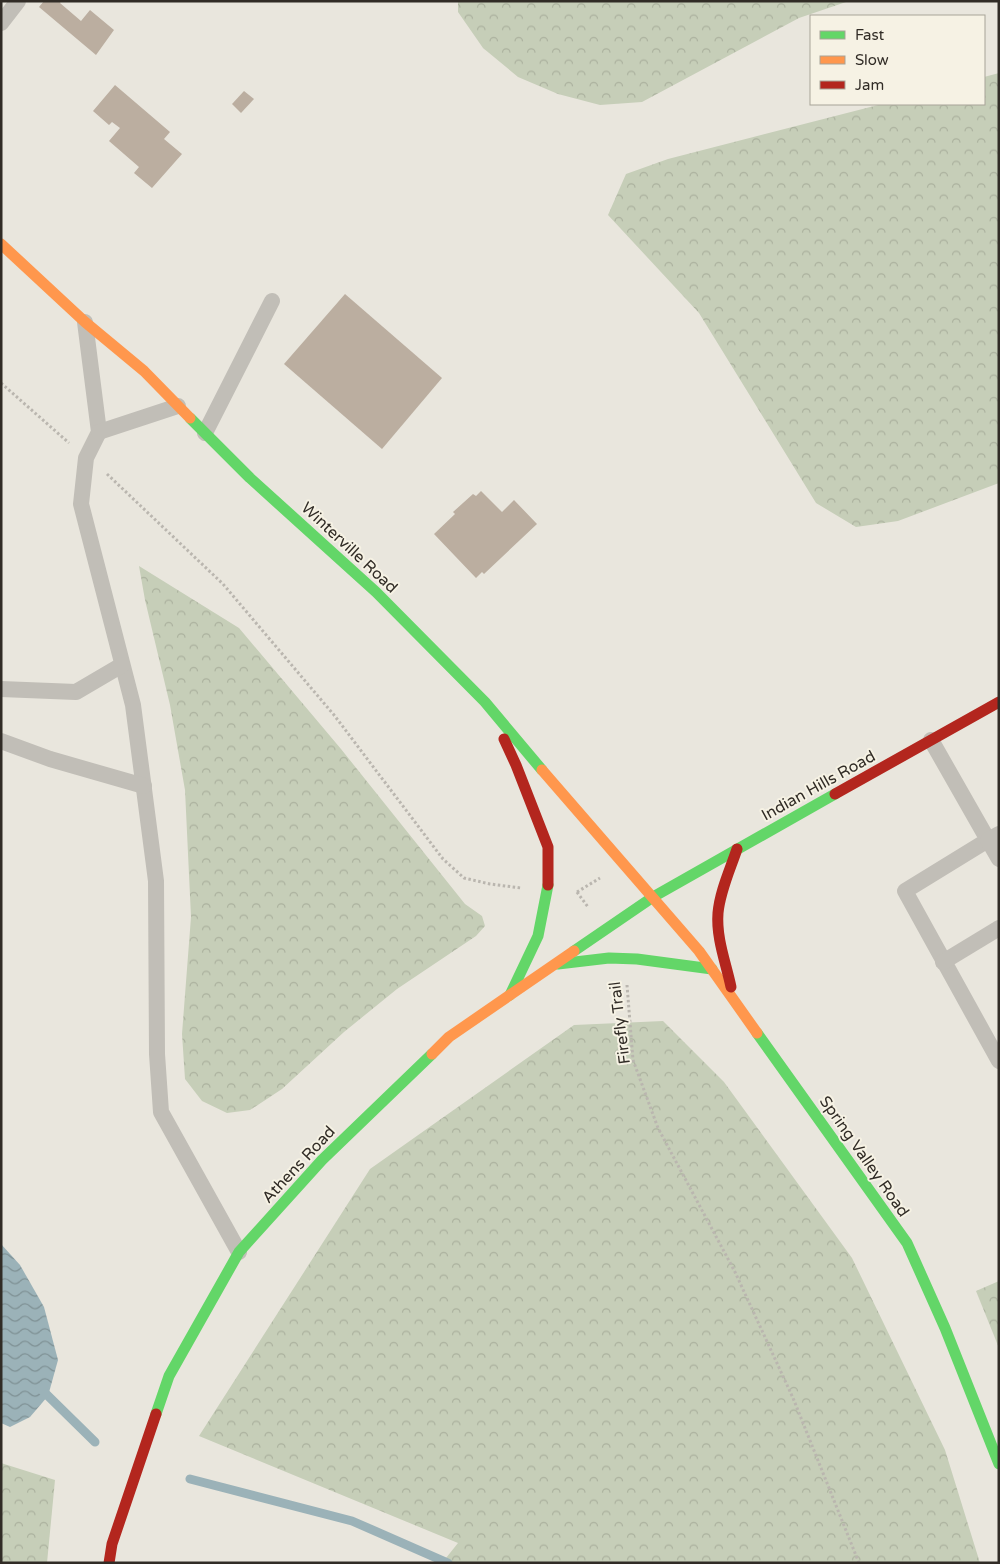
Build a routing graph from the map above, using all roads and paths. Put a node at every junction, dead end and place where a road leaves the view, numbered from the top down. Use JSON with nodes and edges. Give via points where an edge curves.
{"nodes":[{"id":1,"x":18,"y":1,"type":"edge"},
{"id":2,"x":1,"y":22,"type":"edge"},
{"id":3,"x":1,"y":244,"type":"edge"},
{"id":4,"x":272,"y":301,"type":"dead end"},
{"id":5,"x":85,"y":322,"type":"junction"},
{"id":6,"x":1,"y":383,"type":"edge"},
{"id":7,"x":178,"y":406,"type":"junction"},
{"id":8,"x":99,"y":432,"type":"junction"},
{"id":9,"x":205,"y":433,"type":"junction"},
{"id":10,"x":66,"y":440,"type":"dead end"},
{"id":11,"x":113,"y":479,"type":"dead end"},
{"id":12,"x":122,"y":665,"type":"junction"},
{"id":13,"x":1,"y":689,"type":"edge"},
{"id":14,"x":485,"y":702,"type":"junction"},
{"id":15,"x":999,"y":702,"type":"edge"},
{"id":16,"x":931,"y":740,"type":"junction"},
{"id":17,"x":1,"y":742,"type":"edge"},
{"id":18,"x":144,"y":786,"type":"junction"},
{"id":19,"x":993,"y":837,"type":"edge"},
{"id":20,"x":737,"y":849,"type":"junction"},
{"id":21,"x":999,"y":859,"type":"edge"},
{"id":22,"x":600,"y":878,"type":"dead end"},
{"id":23,"x":526,"y":889,"type":"dead end"},
{"id":24,"x":577,"y":892,"type":"dead end"},
{"id":25,"x":653,"y":896,"type":"junction"},
{"id":26,"x":999,"y":928,"type":"edge"},
{"id":27,"x":943,"y":962,"type":"junction"},
{"id":28,"x":556,"y":964,"type":"junction"},
{"id":29,"x":712,"y":969,"type":"junction"},
{"id":30,"x":627,"y":978,"type":"dead end"},
{"id":31,"x":508,"y":997,"type":"junction"},
{"id":32,"x":733,"y":998,"type":"junction"},
{"id":33,"x":999,"y":1061,"type":"edge"},
{"id":34,"x":239,"y":1252,"type":"junction"},
{"id":35,"x":999,"y":1464,"type":"edge"},
{"id":36,"x":109,"y":1563,"type":"edge"},
{"id":37,"x":859,"y":1563,"type":"edge"}],
"edges":[{"from":1,"to":2,"type":"lane"},
{"from":3,"to":5,"type":"street","name":"Winterville Road"},
{"from":4,"to":9,"type":"lane"},
{"from":5,"to":7,"type":"street","name":"Winterville Road","via":[[144,371]]},
{"from":5,"to":8,"type":"lane"},
{"from":6,"to":10,"type":"path"},
{"from":7,"to":8,"type":"lane"},
{"from":7,"to":9,"type":"street","name":"Winterville Road"},
{"from":8,"to":12,"type":"lane","via":[[86,458],[81,504]]},
{"from":9,"to":14,"type":"street","name":"Winterville Road","via":[[376,592]]},
{"from":11,"to":23,"type":"path","via":[[223,584],[334,715],[443,858],[464,878]]},
{"from":12,"to":13,"type":"lane","via":[[76,692]]},
{"from":12,"to":18,"type":"lane","via":[[133,705]]},
{"from":14,"to":25,"type":"street","name":"Winterville Road"},
{"from":14,"to":31,"type":"street","via":[[516,765],[548,846],[548,891],[538,936]]},
{"from":15,"to":16,"type":"street","name":"Indian Hills Road"},
{"from":16,"to":19,"type":"lane"},
{"from":16,"to":20,"type":"street","name":"Indian Hills Road"},
{"from":17,"to":18,"type":"lane"},
{"from":18,"to":34,"type":"lane","via":[[156,881],[157,1054],[161,1112]]},
{"from":19,"to":21,"type":"lane"},
{"from":19,"to":27,"type":"lane","via":[[905,891]]},
{"from":20,"to":25,"type":"street","name":"Indian Hills Road"},
{"from":20,"to":32,"type":"street","via":[[718,912],[718,930]]},
{"from":22,"to":24,"type":"path"},
{"from":25,"to":28,"type":"street","name":"Athens Road"},
{"from":25,"to":29,"type":"street","name":"Spring Valley Road"},
{"from":26,"to":27,"type":"lane"},
{"from":27,"to":33,"type":"lane"},
{"from":28,"to":29,"type":"street","via":[[609,958]]},
{"from":28,"to":31,"type":"street","name":"Athens Road"},
{"from":29,"to":32,"type":"street","name":"Spring Valley Road"},
{"from":30,"to":37,"type":"path","name":"Firefly Trail","via":[[633,1060],[658,1128],[735,1272],[793,1398]]},
{"from":31,"to":34,"type":"street","name":"Athens Road","via":[[449,1037],[322,1160]]},
{"from":32,"to":35,"type":"street","name":"Spring Valley Road","via":[[907,1243],[946,1328]]},
{"from":34,"to":36,"type":"street","name":"Athens Road","via":[[169,1376],[112,1544]]}]}
